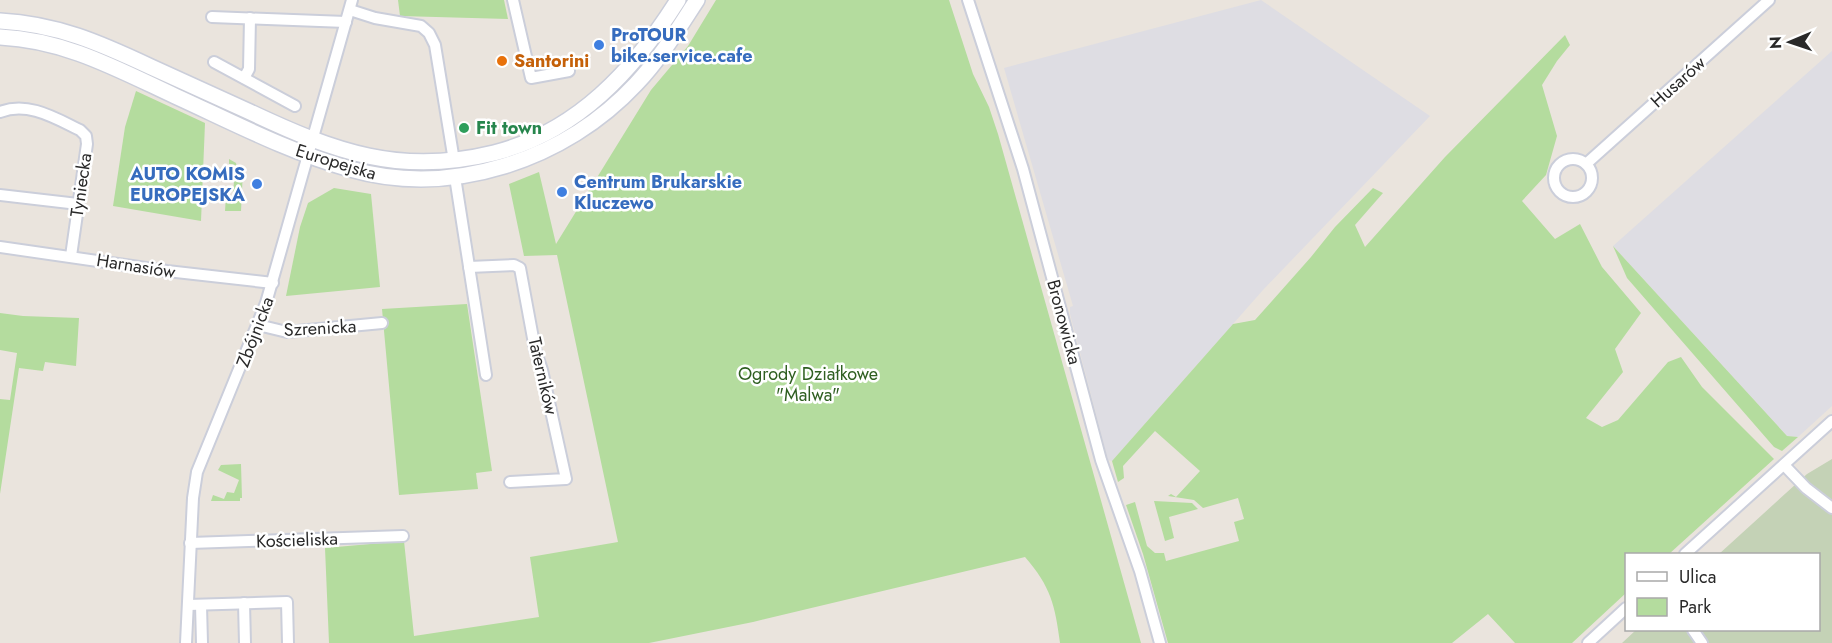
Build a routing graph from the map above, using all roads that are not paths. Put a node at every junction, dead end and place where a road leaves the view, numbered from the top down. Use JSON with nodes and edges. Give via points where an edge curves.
{"nodes":[{"id":1,"x":513,"y":0,"type":"edge"},
{"id":2,"x":678,"y":0,"type":"edge"},
{"id":3,"x":697,"y":0,"type":"edge"},
{"id":4,"x":968,"y":0,"type":"edge"},
{"id":5,"x":1769,"y":0,"type":"edge"},
{"id":6,"x":351,"y":5,"type":"edge"},
{"id":7,"x":212,"y":17,"type":"dead end"},
{"id":8,"x":250,"y":18,"type":"junction"},
{"id":9,"x":0,"y":21,"type":"edge"},
{"id":10,"x":346,"y":22,"type":"junction"},
{"id":11,"x":0,"y":37,"type":"edge"},
{"id":12,"x":214,"y":62,"type":"dead end"},
{"id":13,"x":569,"y":71,"type":"dead end"},
{"id":14,"x":244,"y":78,"type":"junction"},
{"id":15,"x":295,"y":106,"type":"dead end"},
{"id":16,"x":0,"y":112,"type":"edge"},
{"id":17,"x":314,"y":140,"type":"junction"},
{"id":18,"x":309,"y":156,"type":"junction"},
{"id":19,"x":454,"y":161,"type":"junction"},
{"id":20,"x":1586,"y":164,"type":"dead end"},
{"id":21,"x":455,"y":177,"type":"junction"},
{"id":22,"x":0,"y":195,"type":"edge"},
{"id":23,"x":78,"y":204,"type":"junction"},
{"id":24,"x":0,"y":247,"type":"edge"},
{"id":25,"x":71,"y":256,"type":"junction"},
{"id":26,"x":469,"y":267,"type":"junction"},
{"id":27,"x":273,"y":283,"type":"junction"},
{"id":28,"x":382,"y":323,"type":"dead end"},
{"id":29,"x":258,"y":325,"type":"junction"},
{"id":30,"x":486,"y":375,"type":"dead end"},
{"id":31,"x":1832,"y":421,"type":"edge"},
{"id":32,"x":1784,"y":465,"type":"junction"},
{"id":33,"x":510,"y":482,"type":"dead end"},
{"id":34,"x":1832,"y":508,"type":"edge"},
{"id":35,"x":403,"y":536,"type":"dead end"},
{"id":36,"x":190,"y":543,"type":"junction"},
{"id":37,"x":1687,"y":553,"type":"edge"},
{"id":38,"x":244,"y":603,"type":"junction"},
{"id":39,"x":188,"y":605,"type":"junction"},
{"id":40,"x":201,"y":605,"type":"junction"},
{"id":41,"x":1625,"y":609,"type":"edge"},
{"id":42,"x":186,"y":643,"type":"edge"},
{"id":43,"x":202,"y":643,"type":"edge"},
{"id":44,"x":245,"y":643,"type":"edge"},
{"id":45,"x":288,"y":643,"type":"edge"},
{"id":46,"x":1160,"y":643,"type":"edge"},
{"id":47,"x":1588,"y":643,"type":"edge"}],
"edges":[{"from":1,"to":13,"type":"street","via":[[531,78]]},
{"from":2,"to":19,"type":"main road","name":"Europejska","via":[[633,62],[587,108],[524,143]]},
{"from":3,"to":21,"type":"main road","name":"Europejska","via":[[645,74],[587,126],[536,155]]},
{"from":4,"to":46,"type":"street","name":"Bronowicka","via":[[1023,169],[1103,467]]},
{"from":5,"to":20,"type":"street","name":"Husarów"},
{"from":6,"to":10,"type":"street","name":"Zbójnicka"},
{"from":6,"to":19,"type":"street","name":"Zbójnicka","via":[[375,18],[426,28],[435,45]]},
{"from":7,"to":8,"type":"street"},
{"from":8,"to":10,"type":"street"},
{"from":8,"to":14,"type":"street","via":[[249,69]]},
{"from":9,"to":17,"type":"main road","name":"Europejska","via":[[47,27],[89,39]]},
{"from":10,"to":17,"type":"street","name":"Zbójnicka"},
{"from":11,"to":18,"type":"main road","name":"Europejska","via":[[34,40],[75,51]]},
{"from":12,"to":14,"type":"street"},
{"from":14,"to":15,"type":"street"},
{"from":16,"to":23,"type":"street","name":"Tyniecka","via":[[31,109],[84,133],[87,144]]},
{"from":17,"to":18,"type":"street","name":"Zbójnicka"},
{"from":17,"to":19,"type":"main road","name":"Europejska","via":[[380,159],[416,163]]},
{"from":18,"to":21,"type":"main road","name":"Europejska","via":[[379,175]]},
{"from":18,"to":27,"type":"street","name":"Zbójnicka"},
{"from":21,"to":26,"type":"street"},
{"from":22,"to":23,"type":"street"},
{"from":23,"to":25,"type":"street","name":"Tyniecka"},
{"from":24,"to":25,"type":"street","name":"Harnasiów"},
{"from":25,"to":27,"type":"street","name":"Harnasiów"},
{"from":26,"to":30,"type":"street"},
{"from":26,"to":33,"type":"street","name":"Taterników","via":[[520,268],[566,479]]},
{"from":27,"to":29,"type":"street","name":"Zbójnicka"},
{"from":28,"to":29,"type":"street","name":"Szrenicka","via":[[288,332]]},
{"from":29,"to":36,"type":"street","name":"Zbójnicka","via":[[197,472]]},
{"from":31,"to":32,"type":"street"},
{"from":32,"to":34,"type":"street"},
{"from":32,"to":37,"type":"street"},
{"from":35,"to":36,"type":"street","name":"Kościeliska"},
{"from":36,"to":39,"type":"street","name":"Zbójnicka"},
{"from":38,"to":40,"type":"street"},
{"from":38,"to":44,"type":"street"},
{"from":38,"to":45,"type":"street","via":[[286,602]]},
{"from":39,"to":40,"type":"street"},
{"from":39,"to":42,"type":"street","name":"Zbójnicka"},
{"from":40,"to":43,"type":"street"},
{"from":41,"to":47,"type":"street"}]}
